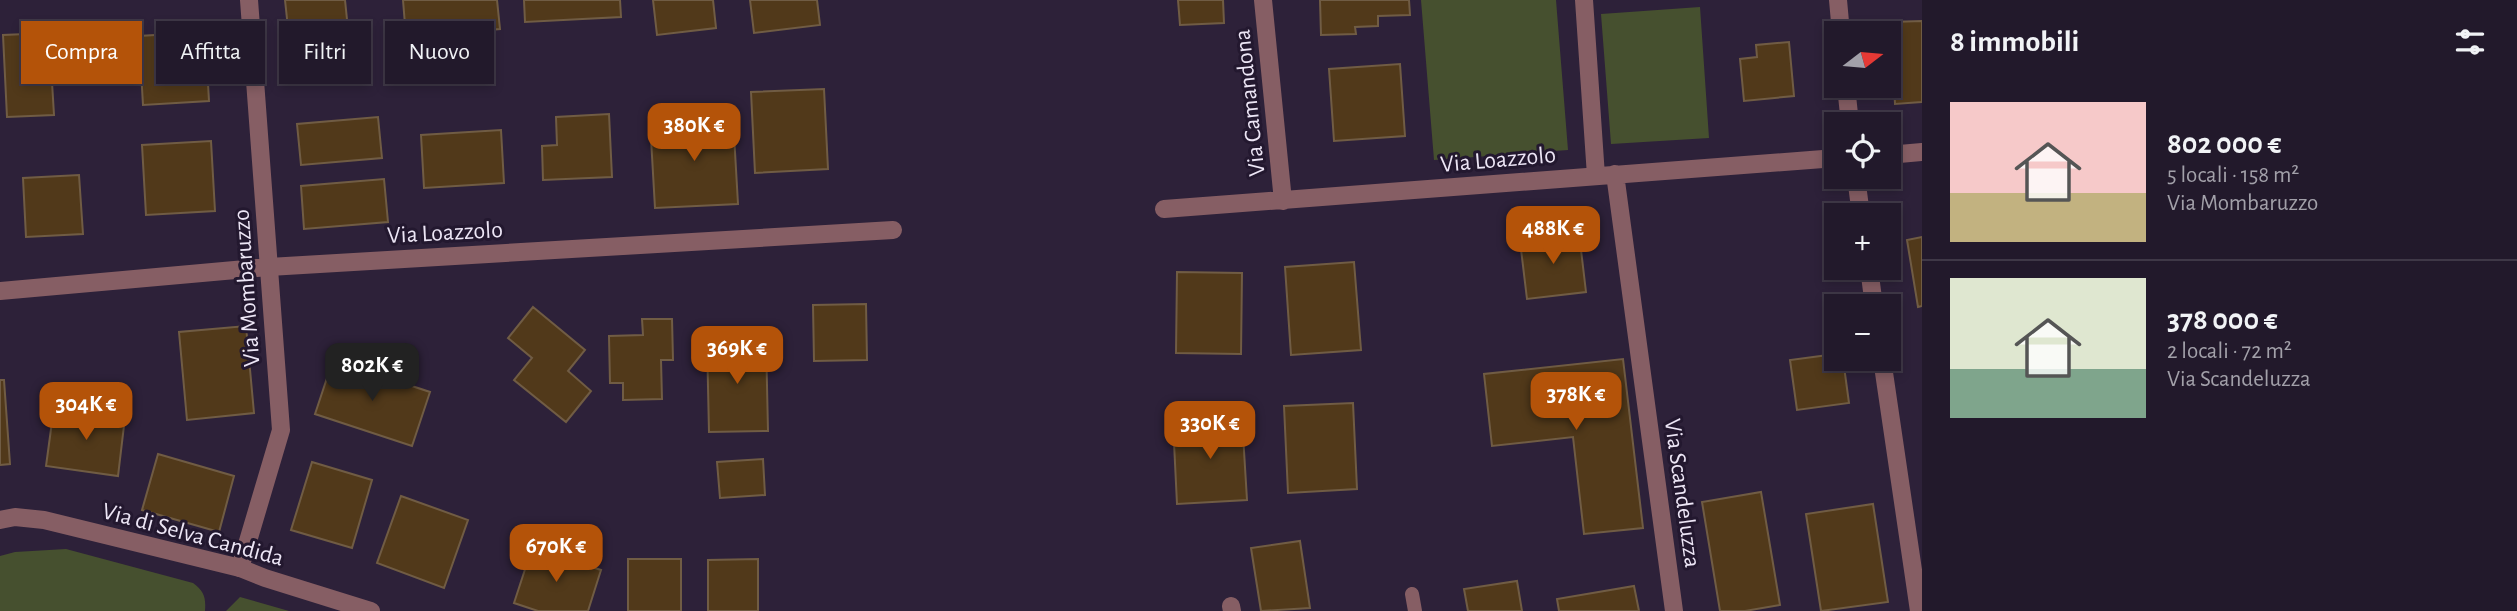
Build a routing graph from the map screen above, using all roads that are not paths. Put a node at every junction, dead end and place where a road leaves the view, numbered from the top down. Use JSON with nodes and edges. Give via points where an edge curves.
{"nodes":[{"id":1,"x":249,"y":0,"type":"edge"},
{"id":2,"x":1263,"y":0,"type":"edge"},
{"id":3,"x":1584,"y":0,"type":"edge"},
{"id":4,"x":1838,"y":0,"type":"edge"},
{"id":5,"x":1840,"y":21,"type":"edge"},
{"id":6,"x":1922,"y":152,"type":"edge"},
{"id":7,"x":1901,"y":154,"type":"edge"},
{"id":8,"x":1824,"y":159,"type":"edge"},
{"id":9,"x":1615,"y":174,"type":"junction"},
{"id":10,"x":1596,"y":176,"type":"junction"},
{"id":11,"x":1283,"y":201,"type":"junction"},
{"id":12,"x":1164,"y":209,"type":"dead end"},
{"id":13,"x":893,"y":230,"type":"dead end"},
{"id":14,"x":269,"y":267,"type":"junction"},
{"id":15,"x":0,"y":291,"type":"edge"},
{"id":16,"x":1884,"y":371,"type":"edge"},
{"id":17,"x":0,"y":520,"type":"edge"},
{"id":18,"x":240,"y":568,"type":"junction"},
{"id":19,"x":1412,"y":594,"type":"dead end"},
{"id":20,"x":371,"y":611,"type":"edge"},
{"id":21,"x":1415,"y":611,"type":"edge"},
{"id":22,"x":1674,"y":611,"type":"edge"},
{"id":23,"x":1919,"y":611,"type":"edge"}],
"edges":[{"from":1,"to":14,"type":"street","name":"Via Mombaruzzo"},
{"from":2,"to":11,"type":"street","name":"Via Camandona"},
{"from":3,"to":10,"type":"street"},
{"from":4,"to":5,"type":"street"},
{"from":6,"to":7,"type":"street"},
{"from":8,"to":9,"type":"street","name":"Via Loazzolo"},
{"from":9,"to":10,"type":"street","name":"Via Loazzolo"},
{"from":9,"to":22,"type":"street","name":"Via Scandeluzza"},
{"from":10,"to":11,"type":"street","name":"Via Loazzolo"},
{"from":11,"to":12,"type":"street","name":"Via Loazzolo"},
{"from":13,"to":14,"type":"street","name":"Via Loazzolo"},
{"from":14,"to":15,"type":"street","name":"Via Loazzolo"},
{"from":14,"to":18,"type":"street","name":"Via Mombaruzzo","via":[[281,430]]},
{"from":16,"to":23,"type":"street"},
{"from":17,"to":18,"type":"street","name":"Via di Selva Candida","via":[[44,520]]},
{"from":18,"to":20,"type":"street","name":"Via di Selva Candida"},
{"from":19,"to":21,"type":"lane"}]}
